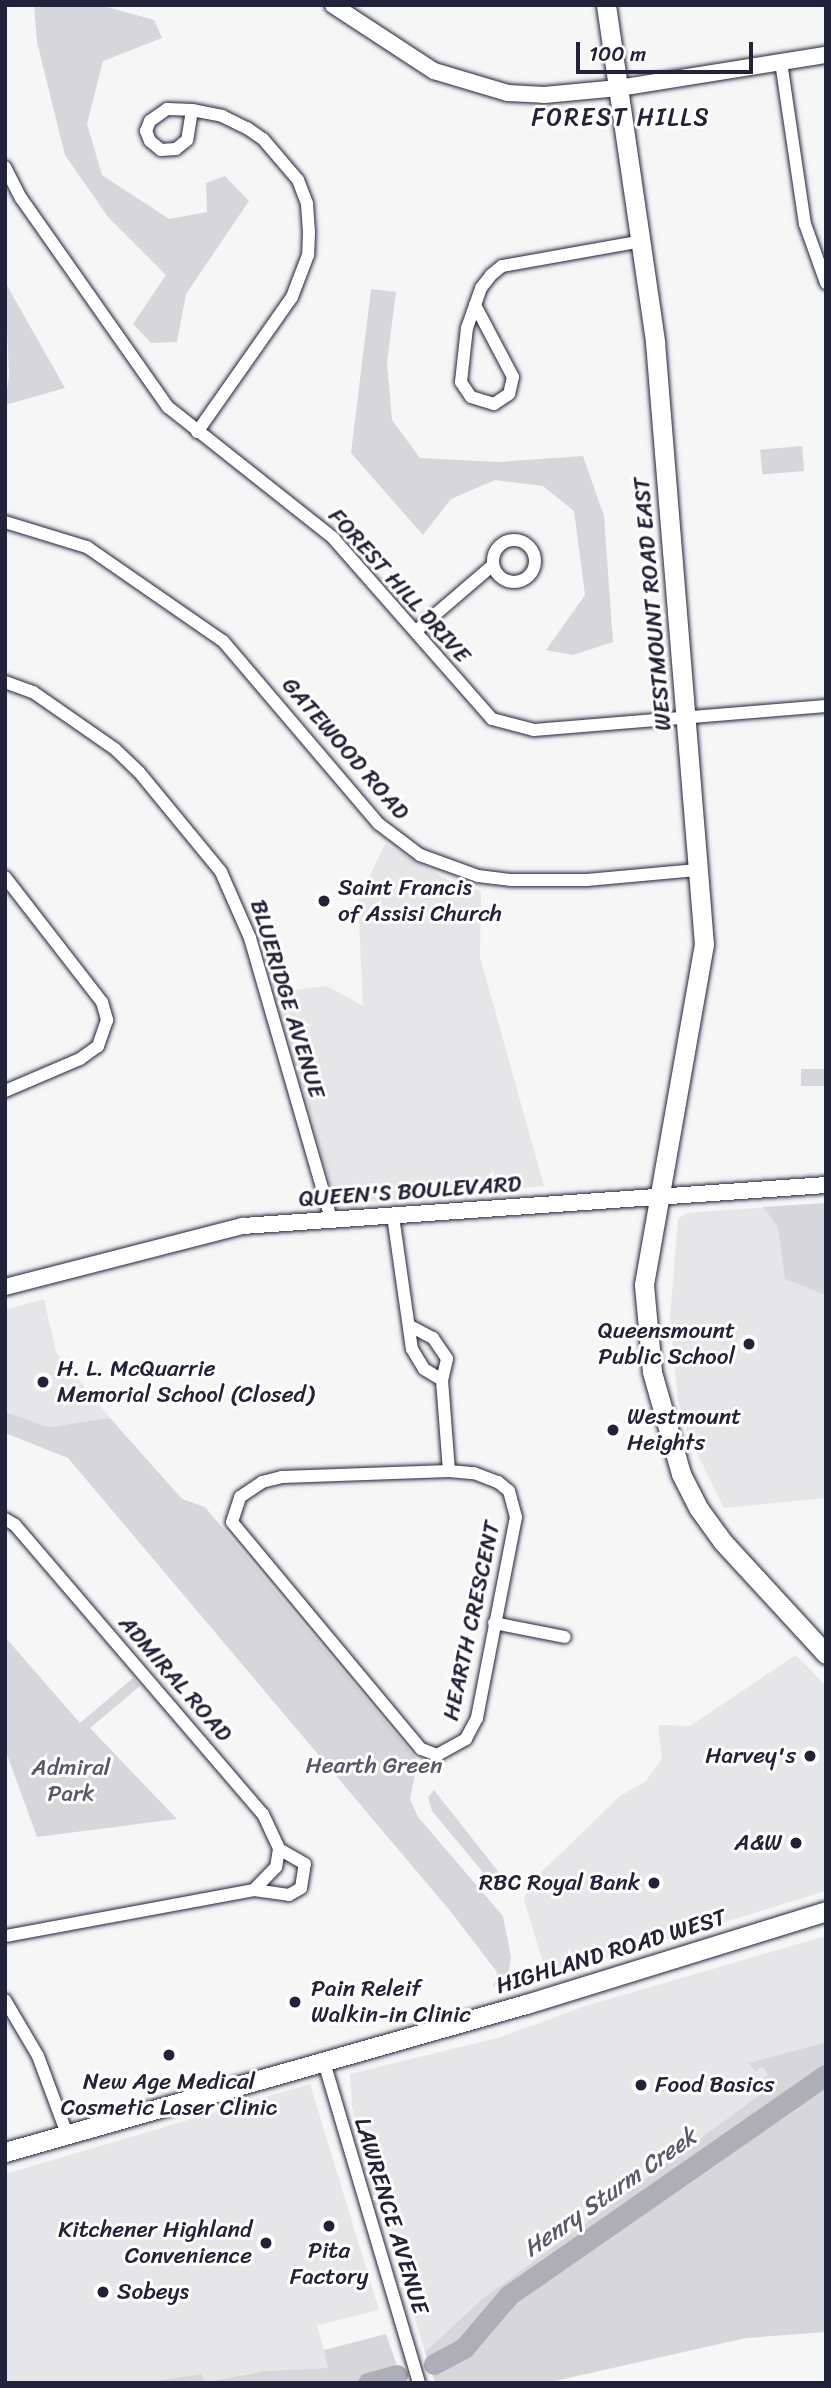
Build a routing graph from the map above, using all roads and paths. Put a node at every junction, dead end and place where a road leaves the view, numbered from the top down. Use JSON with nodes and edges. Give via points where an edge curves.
{"nodes":[{"id":1,"x":333,"y":5,"type":"edge"},
{"id":2,"x":606,"y":5,"type":"edge"},
{"id":3,"x":826,"y":55,"type":"edge"},
{"id":4,"x":781,"y":62,"type":"junction"},
{"id":5,"x":619,"y":88,"type":"junction"},
{"id":6,"x":192,"y":110,"type":"dead end"},
{"id":7,"x":5,"y":167,"type":"edge"},
{"id":8,"x":643,"y":241,"type":"junction"},
{"id":9,"x":826,"y":283,"type":"edge"},
{"id":10,"x":475,"y":305,"type":"junction"},
{"id":11,"x":197,"y":432,"type":"junction"},
{"id":12,"x":5,"y":522,"type":"edge"},
{"id":13,"x":493,"y":565,"type":"dead end"},
{"id":14,"x":415,"y":631,"type":"junction"},
{"id":15,"x":5,"y":682,"type":"edge"},
{"id":16,"x":826,"y":706,"type":"edge"},
{"id":17,"x":687,"y":716,"type":"junction"},
{"id":18,"x":697,"y":870,"type":"junction"},
{"id":19,"x":5,"y":877,"type":"edge"},
{"id":20,"x":5,"y":1091,"type":"edge"},
{"id":21,"x":826,"y":1185,"type":"edge"},
{"id":22,"x":660,"y":1199,"type":"junction"},
{"id":23,"x":393,"y":1216,"type":"junction"},
{"id":24,"x":331,"y":1219,"type":"junction"},
{"id":25,"x":5,"y":1287,"type":"edge"},
{"id":26,"x":412,"y":1327,"type":"junction"},
{"id":27,"x":442,"y":1380,"type":"junction"},
{"id":28,"x":449,"y":1471,"type":"junction"},
{"id":29,"x":5,"y":1519,"type":"edge"},
{"id":30,"x":494,"y":1623,"type":"junction"},
{"id":31,"x":565,"y":1637,"type":"dead end"},
{"id":32,"x":826,"y":1654,"type":"edge"},
{"id":33,"x":279,"y":1849,"type":"junction"},
{"id":34,"x":254,"y":1890,"type":"junction"},
{"id":35,"x":826,"y":1911,"type":"edge"},
{"id":36,"x":5,"y":1936,"type":"edge"},
{"id":37,"x":5,"y":2000,"type":"edge"},
{"id":38,"x":324,"y":2062,"type":"junction"},
{"id":39,"x":67,"y":2134,"type":"junction"},
{"id":40,"x":5,"y":2152,"type":"edge"},
{"id":41,"x":419,"y":2383,"type":"edge"}],
"edges":[{"from":1,"to":5,"type":"street","via":[[422,64],[471,84],[544,95]]},
{"from":2,"to":5,"type":"main road","name":"WESTMOUNT ROAD EAST"},
{"from":3,"to":4,"type":"street"},
{"from":4,"to":5,"type":"street"},
{"from":4,"to":9,"type":"street","via":[[805,224]]},
{"from":5,"to":8,"type":"main road","name":"WESTMOUNT ROAD EAST"},
{"from":6,"to":11,"type":"street","via":[[222,116],[247,128],[284,160],[307,204],[309,232],[308,255],[292,297]]},
{"from":7,"to":11,"type":"street","name":"FOREST HILL DRIVE","via":[[21,198],[144,379]]},
{"from":8,"to":10,"type":"street","via":[[502,266],[481,288]]},
{"from":8,"to":17,"type":"main road","name":"WESTMOUNT ROAD EAST"},
{"from":10,"to":10,"type":"street","via":[[467,328],[461,382],[471,397],[494,404],[509,394],[513,377]]},
{"from":11,"to":14,"type":"street","name":"FOREST HILL DRIVE","via":[[333,538]]},
{"from":12,"to":18,"type":"street","name":"GATEWOOD ROAD","via":[[87,547],[223,641],[379,824],[420,855],[478,876],[510,880],[587,880]]},
{"from":13,"to":14,"type":"street"},
{"from":14,"to":17,"type":"street","name":"FOREST HILL DRIVE","via":[[475,704],[492,719],[514,727],[534,730]]},
{"from":15,"to":24,"type":"street","name":"BLUERIDGE AVENUE","via":[[33,692],[115,749],[221,872],[250,938]]},
{"from":16,"to":17,"type":"street","name":"FOREST HILL DRIVE"},
{"from":17,"to":18,"type":"main road","name":"WESTMOUNT ROAD EAST"},
{"from":18,"to":22,"type":"main road","name":"WESTMOUNT ROAD EAST","via":[[703,960]]},
{"from":19,"to":20,"type":"street","via":[[102,1002],[107,1020],[98,1046],[80,1059]]},
{"from":21,"to":22,"type":"street","name":"QUEEN'S BOULEVARD"},
{"from":22,"to":23,"type":"street","name":"QUEEN'S BOULEVARD"},
{"from":22,"to":32,"type":"main road","name":"WESTMOUNT ROAD EAST","via":[[644,1285],[652,1372],[681,1474],[722,1541]]},
{"from":23,"to":24,"type":"street","name":"QUEEN'S BOULEVARD"},
{"from":23,"to":26,"type":"street","via":[[402,1302]]},
{"from":24,"to":25,"type":"street","name":"QUEEN'S BOULEVARD","via":[[243,1226]]},
{"from":26,"to":27,"type":"street","via":[[409,1336],[418,1361]]},
{"from":26,"to":27,"type":"street","via":[[424,1330],[441,1347],[447,1370]]},
{"from":27,"to":28,"type":"street"},
{"from":28,"to":30,"type":"street","name":"HEARTH CRESCENT","via":[[488,1476],[509,1491],[514,1503],[516,1517]]},
{"from":28,"to":30,"type":"street","name":"HEARTH CRESCENT","via":[[262,1482],[240,1497],[232,1522],[404,1728],[431,1754],[457,1746],[473,1728]]},
{"from":29,"to":33,"type":"street","name":"ADMIRAL ROAD","via":[[15,1525],[262,1814]]},
{"from":30,"to":31,"type":"street"},
{"from":33,"to":34,"type":"street","via":[[267,1880]]},
{"from":33,"to":34,"type":"street","via":[[304,1864],[300,1888],[289,1895]]},
{"from":34,"to":36,"type":"street"},
{"from":35,"to":38,"type":"main road","name":"HIGHLAND ROAD WEST"},
{"from":37,"to":39,"type":"street","via":[[38,2056]]},
{"from":38,"to":39,"type":"main road","name":"HIGHLAND ROAD WEST"},
{"from":38,"to":41,"type":"street","name":"LAWRENCE AVENUE"},
{"from":39,"to":40,"type":"main road","name":"HIGHLAND ROAD WEST"}]}
